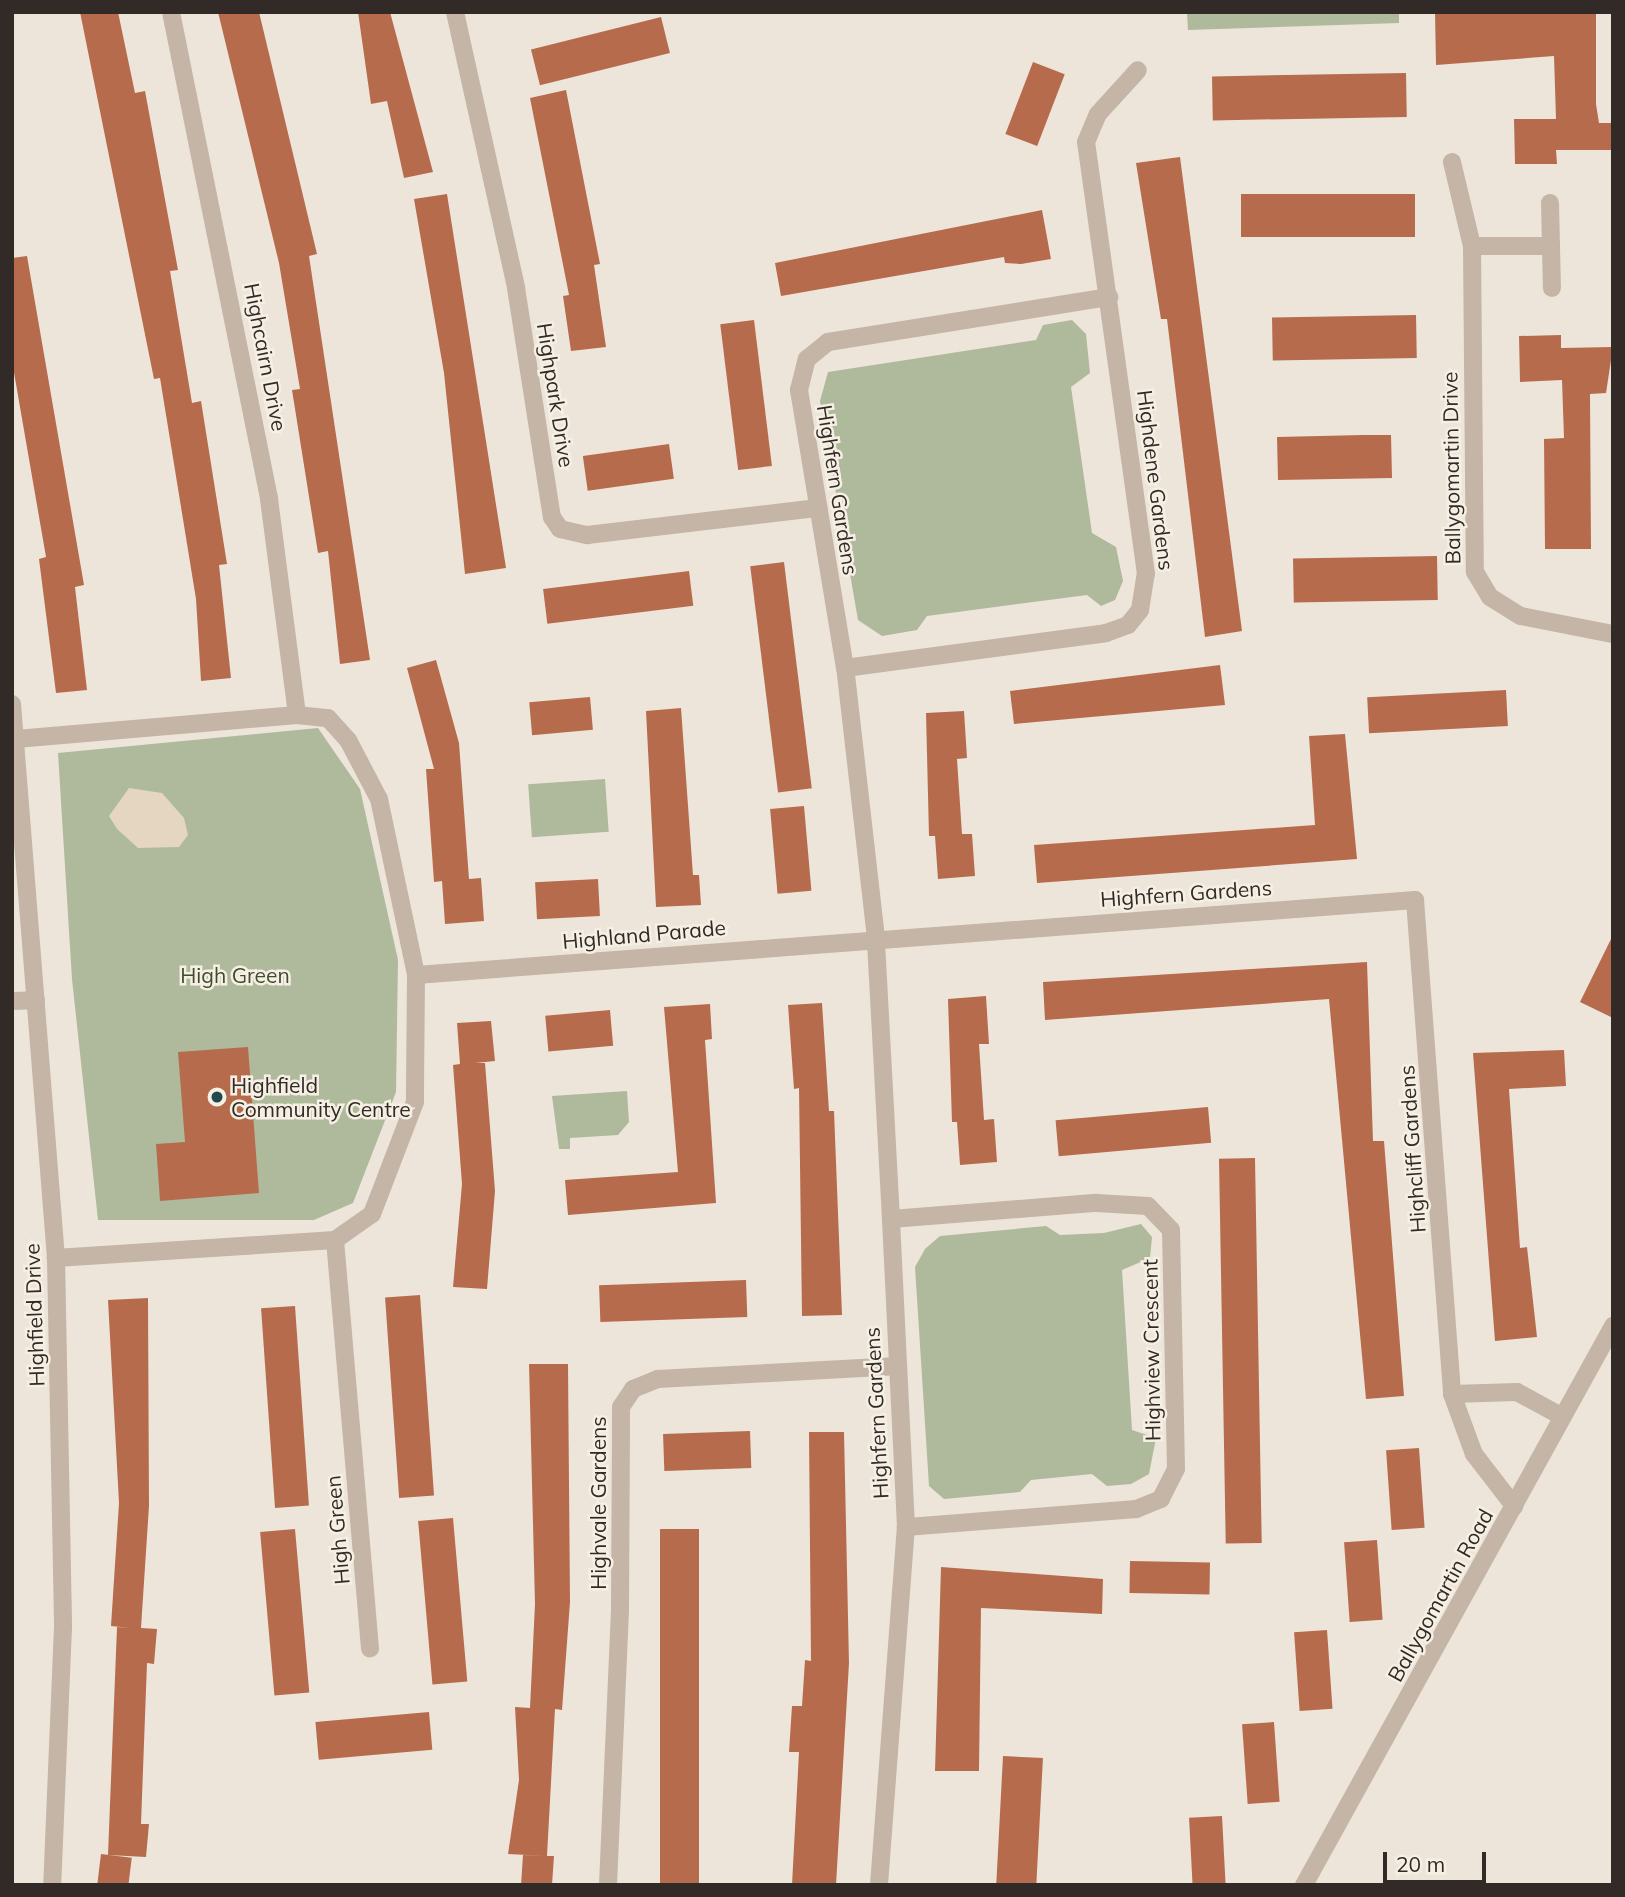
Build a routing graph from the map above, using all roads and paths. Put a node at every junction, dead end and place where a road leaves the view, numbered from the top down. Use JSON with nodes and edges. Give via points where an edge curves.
{"nodes":[{"id":1,"x":171,"y":12,"type":"edge"},
{"id":2,"x":455,"y":12,"type":"edge"},
{"id":3,"x":1138,"y":70,"type":"dead end"},
{"id":4,"x":1452,"y":162,"type":"dead end"},
{"id":5,"x":1550,"y":203,"type":"dead end"},
{"id":6,"x":1472,"y":246,"type":"junction"},
{"id":7,"x":1551,"y":246,"type":"junction"},
{"id":8,"x":1552,"y":288,"type":"dead end"},
{"id":9,"x":1109,"y":297,"type":"junction"},
{"id":10,"x":818,"y":508,"type":"junction"},
{"id":11,"x":1613,"y":635,"type":"edge"},
{"id":12,"x":845,"y":668,"type":"junction"},
{"id":13,"x":12,"y":704,"type":"edge"},
{"id":14,"x":297,"y":715,"type":"junction"},
{"id":15,"x":16,"y":739,"type":"junction"},
{"id":16,"x":1415,"y":900,"type":"joint"},
{"id":17,"x":876,"y":938,"type":"junction"},
{"id":18,"x":415,"y":975,"type":"junction"},
{"id":19,"x":36,"y":1000,"type":"junction"},
{"id":20,"x":12,"y":1001,"type":"edge"},
{"id":21,"x":891,"y":1219,"type":"junction"},
{"id":22,"x":335,"y":1240,"type":"junction"},
{"id":23,"x":56,"y":1258,"type":"junction"},
{"id":24,"x":1613,"y":1326,"type":"edge"},
{"id":25,"x":895,"y":1366,"type":"junction"},
{"id":26,"x":1452,"y":1394,"type":"junction"},
{"id":27,"x":1563,"y":1417,"type":"junction"},
{"id":28,"x":1514,"y":1506,"type":"junction"},
{"id":29,"x":905,"y":1527,"type":"junction"},
{"id":30,"x":370,"y":1648,"type":"dead end"},
{"id":31,"x":52,"y":1885,"type":"edge"},
{"id":32,"x":608,"y":1885,"type":"edge"},
{"id":33,"x":878,"y":1885,"type":"edge"},
{"id":34,"x":1304,"y":1885,"type":"edge"}],
"edges":[{"from":1,"to":14,"type":"street","name":"Highcairn Drive","via":[[262,458]]},
{"from":2,"to":10,"type":"street","name":"Highpark Drive","via":[[516,288],[552,517],[560,529],[587,535]]},
{"from":3,"to":9,"type":"street","name":"Highdene Gardens","via":[[1097,114],[1086,142]]},
{"from":4,"to":6,"type":"street","name":"Ballygomartin Drive"},
{"from":5,"to":7,"type":"street"},
{"from":6,"to":7,"type":"street"},
{"from":6,"to":11,"type":"street","name":"Ballygomartin Drive","via":[[1475,572],[1490,597],[1521,616]]},
{"from":7,"to":8,"type":"street"},
{"from":9,"to":10,"type":"street","name":"Highfern Gardens","via":[[828,342],[807,359],[799,390]]},
{"from":9,"to":12,"type":"street","name":"Highdene Gardens","via":[[1146,574],[1140,610],[1128,625],[1106,634]]},
{"from":10,"to":12,"type":"street","name":"Highfern Gardens"},
{"from":12,"to":17,"type":"street","name":"Highfern Gardens"},
{"from":13,"to":15,"type":"street","name":"Highfield Drive"},
{"from":14,"to":15,"type":"street"},
{"from":14,"to":18,"type":"street","via":[[328,718],[335,725],[379,799]]},
{"from":15,"to":19,"type":"street","name":"Highfield Drive"},
{"from":16,"to":17,"type":"street","name":"Highfern Gardens"},
{"from":16,"to":26,"type":"street","name":"Highcliff Gardens"},
{"from":17,"to":18,"type":"street","name":"Highland Parade"},
{"from":17,"to":21,"type":"street","name":"Highfern Gardens"},
{"from":18,"to":22,"type":"street","via":[[415,1102],[372,1214]]},
{"from":19,"to":20,"type":"street"},
{"from":19,"to":23,"type":"street","name":"Highfield Drive"},
{"from":21,"to":25,"type":"street","name":"Highfern Gardens"},
{"from":21,"to":29,"type":"street","name":"Highview Crescent","via":[[1096,1203],[1148,1206],[1171,1230],[1176,1469],[1161,1499],[1136,1509]]},
{"from":22,"to":23,"type":"street"},
{"from":22,"to":30,"type":"street","name":"High Green"},
{"from":23,"to":31,"type":"street","name":"Highfield Drive","via":[[63,1627]]},
{"from":24,"to":27,"type":"street","name":"Ballygomartin Road"},
{"from":25,"to":29,"type":"street","name":"Highfern Gardens"},
{"from":25,"to":32,"type":"street","name":"Highvale Gardens","via":[[658,1380],[633,1390],[621,1408],[620,1611]]},
{"from":26,"to":27,"type":"street","via":[[1517,1392]]},
{"from":26,"to":28,"type":"street","name":"Highcliff Gardens","via":[[1474,1454]]},
{"from":27,"to":28,"type":"street","name":"Ballygomartin Road"},
{"from":28,"to":34,"type":"street","name":"Ballygomartin Road"},
{"from":29,"to":33,"type":"street","name":"Highfern Gardens"}]}
